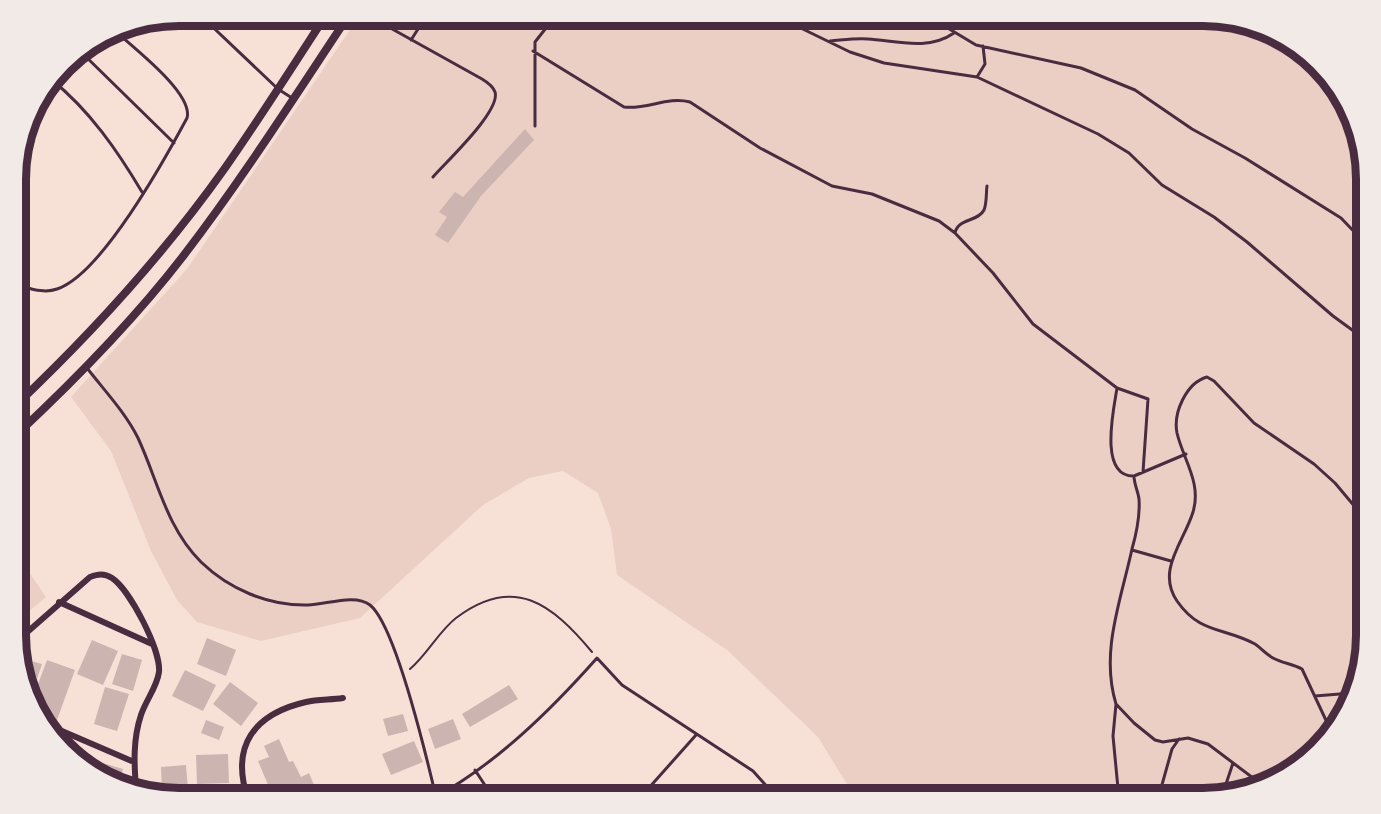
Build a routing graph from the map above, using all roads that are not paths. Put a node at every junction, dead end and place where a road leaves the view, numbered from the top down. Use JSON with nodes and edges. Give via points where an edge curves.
{"nodes":[{"id":1,"x":211,"y":25,"type":"edge"},
{"id":2,"x":320,"y":25,"type":"edge"},
{"id":3,"x":342,"y":25,"type":"edge"},
{"id":4,"x":385,"y":25,"type":"dead end"},
{"id":5,"x":421,"y":25,"type":"edge"},
{"id":6,"x":553,"y":25,"type":"edge"},
{"id":7,"x":795,"y":25,"type":"edge"},
{"id":8,"x":942,"y":25,"type":"edge"},
{"id":9,"x":954,"y":33,"type":"junction"},
{"id":10,"x":121,"y":37,"type":"edge"},
{"id":11,"x":411,"y":40,"type":"junction"},
{"id":12,"x":829,"y":41,"type":"junction"},
{"id":13,"x":983,"y":46,"type":"junction"},
{"id":14,"x":533,"y":51,"type":"junction"},
{"id":15,"x":86,"y":57,"type":"edge"},
{"id":16,"x":977,"y":77,"type":"junction"},
{"id":17,"x":57,"y":85,"type":"edge"},
{"id":18,"x":278,"y":89,"type":"junction"},
{"id":19,"x":293,"y":99,"type":"junction"},
{"id":20,"x":535,"y":126,"type":"dead end"},
{"id":21,"x":174,"y":143,"type":"junction"},
{"id":22,"x":433,"y":177,"type":"dead end"},
{"id":23,"x":987,"y":186,"type":"dead end"},
{"id":24,"x":142,"y":193,"type":"junction"},
{"id":25,"x":955,"y":233,"type":"junction"},
{"id":26,"x":1355,"y":233,"type":"edge"},
{"id":27,"x":26,"y":287,"type":"edge"},
{"id":28,"x":1355,"y":332,"type":"edge"},
{"id":29,"x":86,"y":366,"type":"junction"},
{"id":30,"x":1117,"y":388,"type":"junction"},
{"id":31,"x":26,"y":395,"type":"edge"},
{"id":32,"x":26,"y":425,"type":"edge"},
{"id":33,"x":1186,"y":454,"type":"junction"},
{"id":34,"x":1143,"y":472,"type":"junction"},
{"id":35,"x":1134,"y":476,"type":"junction"},
{"id":36,"x":1355,"y":508,"type":"edge"},
{"id":37,"x":1132,"y":550,"type":"junction"},
{"id":38,"x":1171,"y":561,"type":"junction"},
{"id":39,"x":59,"y":602,"type":"junction"},
{"id":40,"x":26,"y":633,"type":"edge"},
{"id":41,"x":153,"y":644,"type":"junction"},
{"id":42,"x":1344,"y":694,"type":"edge"},
{"id":43,"x":1314,"y":696,"type":"junction"},
{"id":44,"x":343,"y":698,"type":"dead end"},
{"id":45,"x":1116,"y":704,"type":"junction"},
{"id":46,"x":1328,"y":724,"type":"edge"},
{"id":47,"x":57,"y":729,"type":"edge"},
{"id":48,"x":696,"y":735,"type":"junction"},
{"id":49,"x":1179,"y":739,"type":"junction"},
{"id":50,"x":134,"y":762,"type":"junction"},
{"id":51,"x":1233,"y":763,"type":"junction"},
{"id":52,"x":475,"y":770,"type":"junction"},
{"id":53,"x":1254,"y":779,"type":"edge"},
{"id":54,"x":136,"y":782,"type":"edge"},
{"id":55,"x":1225,"y":787,"type":"edge"},
{"id":56,"x":246,"y":788,"type":"edge"},
{"id":57,"x":434,"y":788,"type":"edge"},
{"id":58,"x":448,"y":788,"type":"edge"},
{"id":59,"x":487,"y":788,"type":"edge"},
{"id":60,"x":649,"y":788,"type":"edge"},
{"id":61,"x":768,"y":788,"type":"edge"},
{"id":62,"x":1118,"y":788,"type":"edge"},
{"id":63,"x":1161,"y":788,"type":"edge"}],
"edges":[{"from":1,"to":18,"type":"lane"},
{"from":2,"to":18,"type":"street"},
{"from":3,"to":19,"type":"street"},
{"from":4,"to":11,"type":"lane"},
{"from":5,"to":11,"type":"lane"},
{"from":6,"to":14,"type":"lane","via":[[540,33]]},
{"from":7,"to":12,"type":"lane"},
{"from":8,"to":9,"type":"lane"},
{"from":9,"to":12,"type":"lane","via":[[944,40],[924,44],[867,39]]},
{"from":9,"to":13,"type":"lane"},
{"from":10,"to":21,"type":"lane","via":[[173,85],[187,104],[187,118]]},
{"from":11,"to":22,"type":"lane","via":[[482,79],[496,94],[493,107],[482,122]]},
{"from":12,"to":16,"type":"lane","via":[[884,63]]},
{"from":13,"to":16,"type":"lane","via":[[985,64]]},
{"from":13,"to":26,"type":"lane","via":[[1081,68],[1135,90],[1192,129],[1341,218]]},
{"from":14,"to":20,"type":"lane"},
{"from":14,"to":25,"type":"lane","via":[[624,107],[677,98],[690,102],[794,168],[832,186],[872,195],[930,218]]},
{"from":15,"to":21,"type":"lane"},
{"from":16,"to":28,"type":"lane","via":[[1050,110],[1129,153],[1162,185],[1247,242]]},
{"from":17,"to":24,"type":"lane","via":[[93,120]]},
{"from":18,"to":19,"type":"lane"},
{"from":18,"to":31,"type":"street","via":[[167,243],[120,300]]},
{"from":19,"to":29,"type":"street","via":[[183,256]]},
{"from":21,"to":24,"type":"lane"},
{"from":23,"to":25,"type":"lane","via":[[984,210],[960,224]]},
{"from":24,"to":27,"type":"lane","via":[[100,253],[73,280],[58,289]]},
{"from":25,"to":30,"type":"lane","via":[[1033,324]]},
{"from":29,"to":32,"type":"street"},
{"from":29,"to":57,"type":"lane","via":[[138,437],[160,497],[181,539],[202,563],[232,587],[266,600],[306,605],[359,600],[379,615],[403,675]]},
{"from":30,"to":34,"type":"lane","via":[[1148,399]]},
{"from":30,"to":35,"type":"lane","via":[[1109,447],[1119,469]]},
{"from":33,"to":34,"type":"lane"},
{"from":33,"to":36,"type":"lane","via":[[1177,432],[1182,401],[1195,383],[1207,377],[1254,423],[1328,477]]},
{"from":33,"to":38,"type":"lane","via":[[1195,484],[1194,510]]},
{"from":34,"to":35,"type":"lane"},
{"from":35,"to":37,"type":"lane","via":[[1139,498]]},
{"from":37,"to":38,"type":"lane"},
{"from":37,"to":45,"type":"lane","via":[[1109,655]]},
{"from":38,"to":43,"type":"lane","via":[[1168,568],[1175,598],[1190,618],[1208,629],[1255,644],[1273,658],[1302,669]]},
{"from":39,"to":40,"type":"street"},
{"from":39,"to":41,"type":"street"},
{"from":39,"to":41,"type":"street","via":[[90,577],[101,574],[111,578],[129,597]]},
{"from":41,"to":50,"type":"street","via":[[159,671],[142,714]]},
{"from":42,"to":43,"type":"lane"},
{"from":43,"to":46,"type":"lane"},
{"from":44,"to":56,"type":"street","via":[[308,701],[279,710],[255,726],[241,754]]},
{"from":45,"to":49,"type":"lane","via":[[1155,740]]},
{"from":45,"to":62,"type":"lane","via":[[1113,736]]},
{"from":47,"to":50,"type":"street"},
{"from":48,"to":52,"type":"lane","via":[[622,685],[597,658],[530,727]]},
{"from":48,"to":60,"type":"lane"},
{"from":48,"to":61,"type":"lane","via":[[753,771]]},
{"from":49,"to":51,"type":"lane","via":[[1208,744]]},
{"from":49,"to":63,"type":"lane","via":[[1172,749]]},
{"from":50,"to":54,"type":"street"},
{"from":51,"to":53,"type":"lane"},
{"from":51,"to":55,"type":"lane"},
{"from":52,"to":58,"type":"lane"},
{"from":52,"to":59,"type":"lane"}]}
